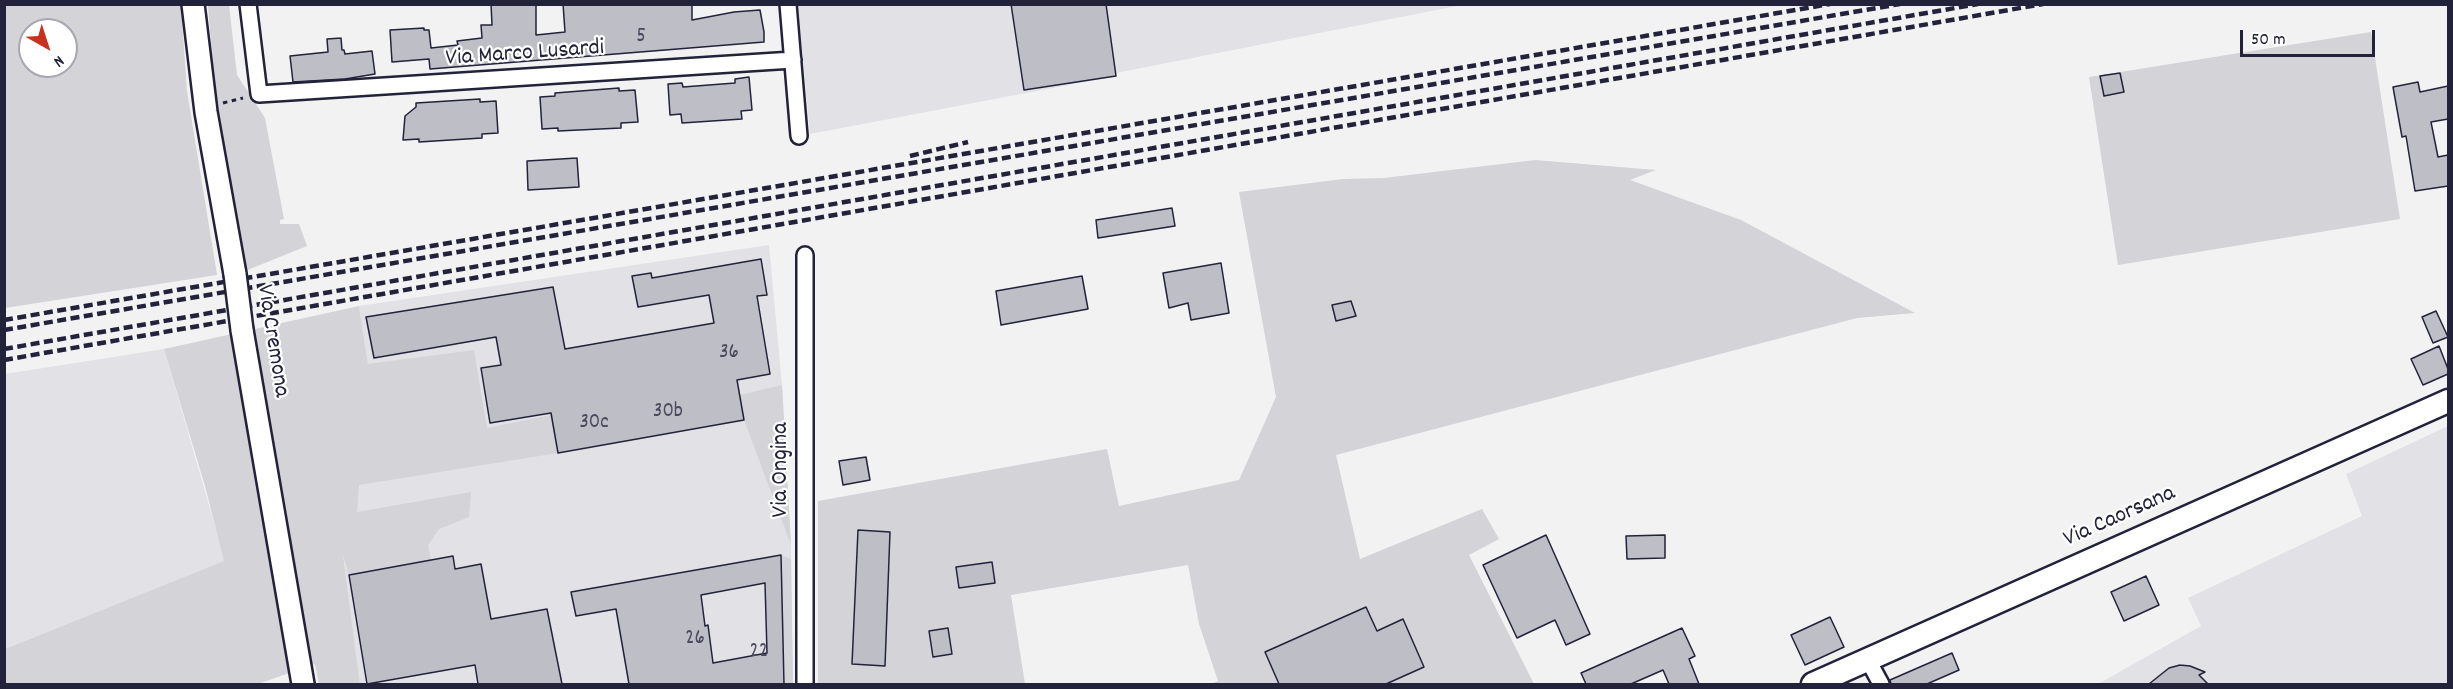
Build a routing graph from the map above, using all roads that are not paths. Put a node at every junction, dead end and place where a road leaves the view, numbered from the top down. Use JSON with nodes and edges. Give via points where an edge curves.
{"nodes":[{"id":1,"x":193,"y":4,"type":"edge"},
{"id":2,"x":248,"y":4,"type":"edge"},
{"id":3,"x":788,"y":4,"type":"edge"},
{"id":4,"x":793,"y":60,"type":"junction"},
{"id":5,"x":799,"y":136,"type":"dead end"},
{"id":6,"x":805,"y":255,"type":"dead end"},
{"id":7,"x":2448,"y":401,"type":"edge"},
{"id":8,"x":1868,"y":660,"type":"junction"},
{"id":9,"x":303,"y":684,"type":"edge"},
{"id":10,"x":805,"y":684,"type":"edge"},
{"id":11,"x":1813,"y":684,"type":"edge"},
{"id":12,"x":1881,"y":684,"type":"edge"}],
"edges":[{"from":1,"to":9,"type":"main road","name":"Via Cremona","bridge":true,"via":[[206,112]]},
{"from":2,"to":4,"type":"street","name":"Via Marco Lusardi","via":[[259,94]]},
{"from":3,"to":4,"type":"street"},
{"from":4,"to":5,"type":"street"},
{"from":6,"to":10,"type":"street","name":"Via Ongina"},
{"from":7,"to":8,"type":"main road","name":"Via Caorsana"},
{"from":8,"to":11,"type":"main road","name":"Via Caorsana"},
{"from":8,"to":12,"type":"street"}]}
